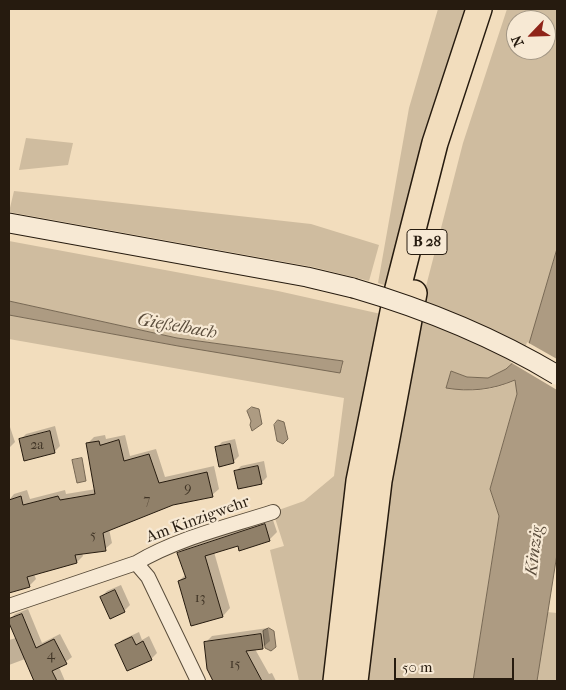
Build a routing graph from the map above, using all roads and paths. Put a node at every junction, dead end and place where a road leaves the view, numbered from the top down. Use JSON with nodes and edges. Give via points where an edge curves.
{"nodes":[{"id":1,"x":479,"y":9,"type":"edge"},
{"id":2,"x":495,"y":9,"type":"edge"},
{"id":3,"x":9,"y":223,"type":"edge"},
{"id":4,"x":557,"y":374,"type":"edge"},
{"id":5,"x":274,"y":512,"type":"dead end"},
{"id":6,"x":136,"y":563,"type":"junction"},
{"id":7,"x":9,"y":606,"type":"edge"},
{"id":8,"x":198,"y":681,"type":"edge"},
{"id":9,"x":336,"y":681,"type":"edge"},
{"id":10,"x":355,"y":681,"type":"edge"}],
"edges":[{"from":1,"to":9,"type":"highway","number":"B 28","via":[[435,143],[397,292],[359,481]]},
{"from":2,"to":10,"type":"highway","number":"B 28","via":[[452,142],[414,292],[379,481]]},
{"from":3,"to":4,"type":"street","bridge":true,"via":[[353,288],[455,322]]},
{"from":5,"to":6,"type":"street","name":"Am Kinzigwehr","via":[[183,540]]},
{"from":6,"to":7,"type":"street","name":"Am Kinzigwehr"},
{"from":6,"to":8,"type":"street","name":"Am Kinzigwehr","via":[[148,577]]}]}
